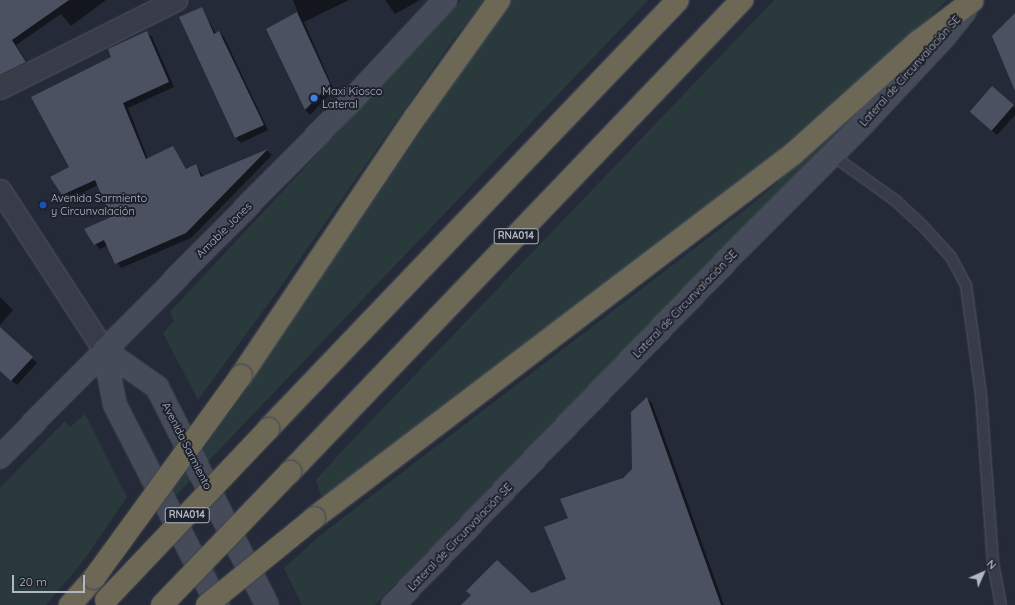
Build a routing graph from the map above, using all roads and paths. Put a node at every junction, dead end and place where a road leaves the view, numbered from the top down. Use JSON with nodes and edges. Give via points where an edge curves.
{"nodes":[{"id":1,"x":176,"y":0,"type":"edge"},
{"id":2,"x":445,"y":0,"type":"edge"},
{"id":3,"x":499,"y":0,"type":"edge"},
{"id":4,"x":678,"y":0,"type":"edge"},
{"id":5,"x":742,"y":0,"type":"edge"},
{"id":6,"x":973,"y":0,"type":"edge"},
{"id":7,"x":0,"y":88,"type":"edge"},
{"id":8,"x":832,"y":155,"type":"junction"},
{"id":9,"x":0,"y":190,"type":"edge"},
{"id":10,"x":104,"y":350,"type":"junction"},
{"id":11,"x":0,"y":457,"type":"edge"},
{"id":12,"x":103,"y":602,"type":"edge"},
{"id":13,"x":70,"y":605,"type":"edge"},
{"id":14,"x":162,"y":605,"type":"edge"},
{"id":15,"x":207,"y":605,"type":"edge"},
{"id":16,"x":218,"y":605,"type":"edge"},
{"id":17,"x":268,"y":605,"type":"edge"},
{"id":18,"x":394,"y":605,"type":"edge"},
{"id":19,"x":1001,"y":605,"type":"edge"}],
"edges":[{"from":1,"to":7,"type":"street"},
{"from":2,"to":10,"type":"street","name":"Amable Jones","via":[[349,103]]},
{"from":3,"to":13,"type":"highway","bridge":true,"via":[[416,116],[241,376],[94,578]]},
{"from":4,"to":12,"type":"highway","number":"RNA014","bridge":true},
{"from":5,"to":14,"type":"highway","number":"RNA014","bridge":true},
{"from":6,"to":8,"type":"street","name":"Lateral de Circunvalación SE","via":[[944,37]]},
{"from":6,"to":15,"type":"highway","bridge":true,"via":[[918,42],[793,154],[314,518]]},
{"from":8,"to":18,"type":"street","name":"Lateral de Circunvalación SE"},
{"from":8,"to":19,"type":"lane","via":[[896,201],[922,225],[952,257],[966,285],[981,394],[993,563]]},
{"from":9,"to":10,"type":"street","name":"Avenida Sarmiento"},
{"from":10,"to":11,"type":"street","name":"Amable Jones"},
{"from":10,"to":16,"type":"street","name":"Avenida Sarmiento","via":[[115,405]]},
{"from":10,"to":17,"type":"street","name":"Avenida Sarmiento","via":[[157,387]]}]}
